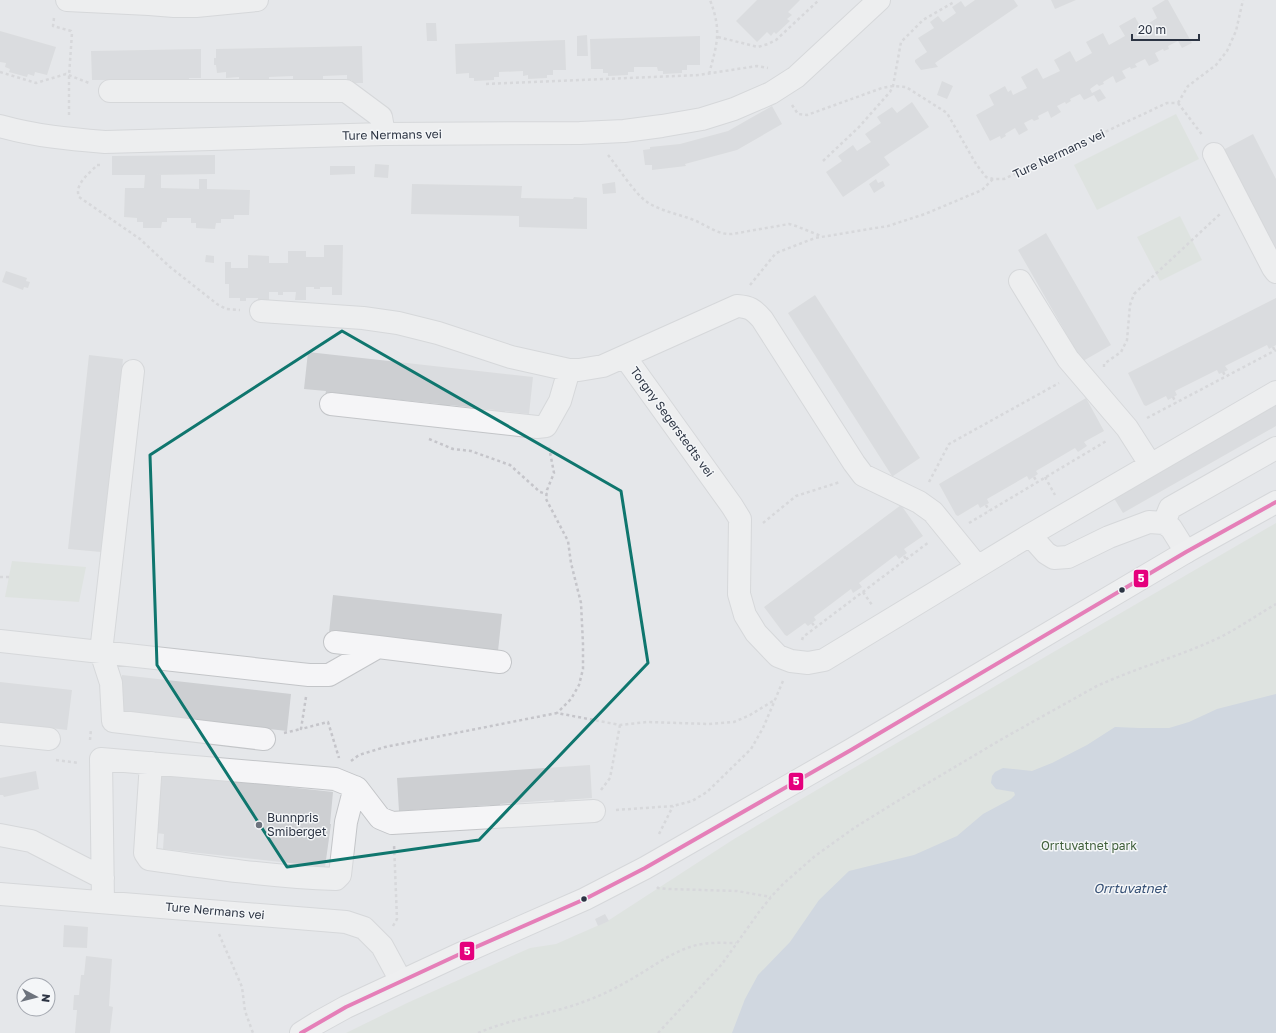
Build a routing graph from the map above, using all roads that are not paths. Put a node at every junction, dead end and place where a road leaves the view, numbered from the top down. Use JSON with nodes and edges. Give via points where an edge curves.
{"nodes":[{"id":1,"x":67,"y":0,"type":"edge"},
{"id":2,"x":257,"y":0,"type":"edge"},
{"id":3,"x":879,"y":0,"type":"edge"},
{"id":4,"x":110,"y":91,"type":"road end"},
{"id":5,"x":0,"y":126,"type":"edge"},
{"id":6,"x":384,"y":134,"type":"junction"},
{"id":7,"x":1214,"y":154,"type":"road end"},
{"id":8,"x":1276,"y":272,"type":"edge"},
{"id":9,"x":1020,"y":281,"type":"dead end"},
{"id":10,"x":261,"y":311,"type":"road end"},
{"id":11,"x":625,"y":357,"type":"junction"},
{"id":12,"x":569,"y":370,"type":"junction"},
{"id":13,"x":133,"y":371,"type":"dead end"},
{"id":14,"x":1276,"y":392,"type":"edge"},
{"id":15,"x":331,"y":404,"type":"dead end"},
{"id":16,"x":1276,"y":448,"type":"edge"},
{"id":17,"x":1150,"y":464,"type":"junction"},
{"id":18,"x":1276,"y":502,"type":"edge"},
{"id":19,"x":1164,"y":522,"type":"junction"},
{"id":20,"x":1030,"y":535,"type":"junction"},
{"id":21,"x":1186,"y":552,"type":"junction"},
{"id":22,"x":977,"y":566,"type":"junction"},
{"id":23,"x":0,"y":640,"type":"edge"},
{"id":24,"x":335,"y":642,"type":"dead end"},
{"id":25,"x":378,"y":647,"type":"junction"},
{"id":26,"x":101,"y":652,"type":"junction"},
{"id":27,"x":500,"y":662,"type":"dead end"},
{"id":28,"x":0,"y":734,"type":"edge"},
{"id":29,"x":49,"y":739,"type":"dead end"},
{"id":30,"x":264,"y":739,"type":"dead end"},
{"id":31,"x":151,"y":763,"type":"junction"},
{"id":32,"x":355,"y":787,"type":"junction"},
{"id":33,"x":594,"y":811,"type":"road end"},
{"id":34,"x":0,"y":835,"type":"edge"},
{"id":35,"x":103,"y":878,"type":"junction"},
{"id":36,"x":0,"y":894,"type":"edge"},
{"id":37,"x":103,"y":902,"type":"junction"},
{"id":38,"x":401,"y":981,"type":"junction"},
{"id":39,"x":301,"y":1033,"type":"edge"}],
"edges":[{"from":1,"to":2,"type":"street","via":[[174,6]]},
{"from":3,"to":6,"type":"street","name":"Ture Nermans vei","via":[[796,77],[771,93],[702,119],[605,132]]},
{"from":4,"to":6,"type":"street","via":[[346,91],[382,117]]},
{"from":5,"to":6,"type":"street","name":"Ture Nermans vei","via":[[60,138],[105,142]]},
{"from":7,"to":8,"type":"street"},
{"from":9,"to":17,"type":"street","via":[[1068,359],[1127,428]]},
{"from":10,"to":12,"type":"street","via":[[398,323],[511,357]]},
{"from":11,"to":12,"type":"street","via":[[603,366]]},
{"from":11,"to":22,"type":"street","name":"Torgny Segerstedts vei","via":[[737,306],[748,307],[762,319],[863,475],[919,502],[932,512]]},
{"from":11,"to":22,"type":"street","name":"Torgny Segerstedts vei","via":[[740,519],[739,594],[745,615],[756,633],[778,656],[808,663],[824,660]]},
{"from":12,"to":15,"type":"street","via":[[560,401],[546,426]]},
{"from":13,"to":26,"type":"street"},
{"from":14,"to":17,"type":"street","name":"Torgny Segerstedts vei"},
{"from":16,"to":19,"type":"street","via":[[1170,508]]},
{"from":17,"to":20,"type":"street","name":"Torgny Segerstedts vei"},
{"from":18,"to":21,"type":"main road"},
{"from":19,"to":20,"type":"street","via":[[1149,522],[1109,537],[1068,557],[1054,558]]},
{"from":19,"to":21,"type":"street","via":[[1171,528]]},
{"from":20,"to":22,"type":"street","name":"Torgny Segerstedts vei"},
{"from":21,"to":38,"type":"main road","via":[[851,750],[645,868],[585,899]]},
{"from":23,"to":26,"type":"street"},
{"from":24,"to":25,"type":"street"},
{"from":25,"to":26,"type":"street","via":[[329,675],[309,675]]},
{"from":25,"to":27,"type":"street"},
{"from":26,"to":30,"type":"street","via":[[111,683],[112,721]]},
{"from":28,"to":29,"type":"street"},
{"from":31,"to":32,"type":"street","via":[[338,773]]},
{"from":31,"to":32,"type":"street","via":[[145,853],[149,859],[261,873],[336,879],[340,875],[346,822]]},
{"from":31,"to":35,"type":"street","via":[[101,759]]},
{"from":32,"to":33,"type":"street","via":[[380,818],[392,823]]},
{"from":34,"to":35,"type":"street","via":[[31,841]]},
{"from":35,"to":37,"type":"street"},
{"from":36,"to":37,"type":"street","name":"Ture Nermans vei"},
{"from":37,"to":38,"type":"street","name":"Ture Nermans vei","via":[[346,922],[364,928],[382,946]]},
{"from":38,"to":39,"type":"main road","via":[[317,1022]]}]}
